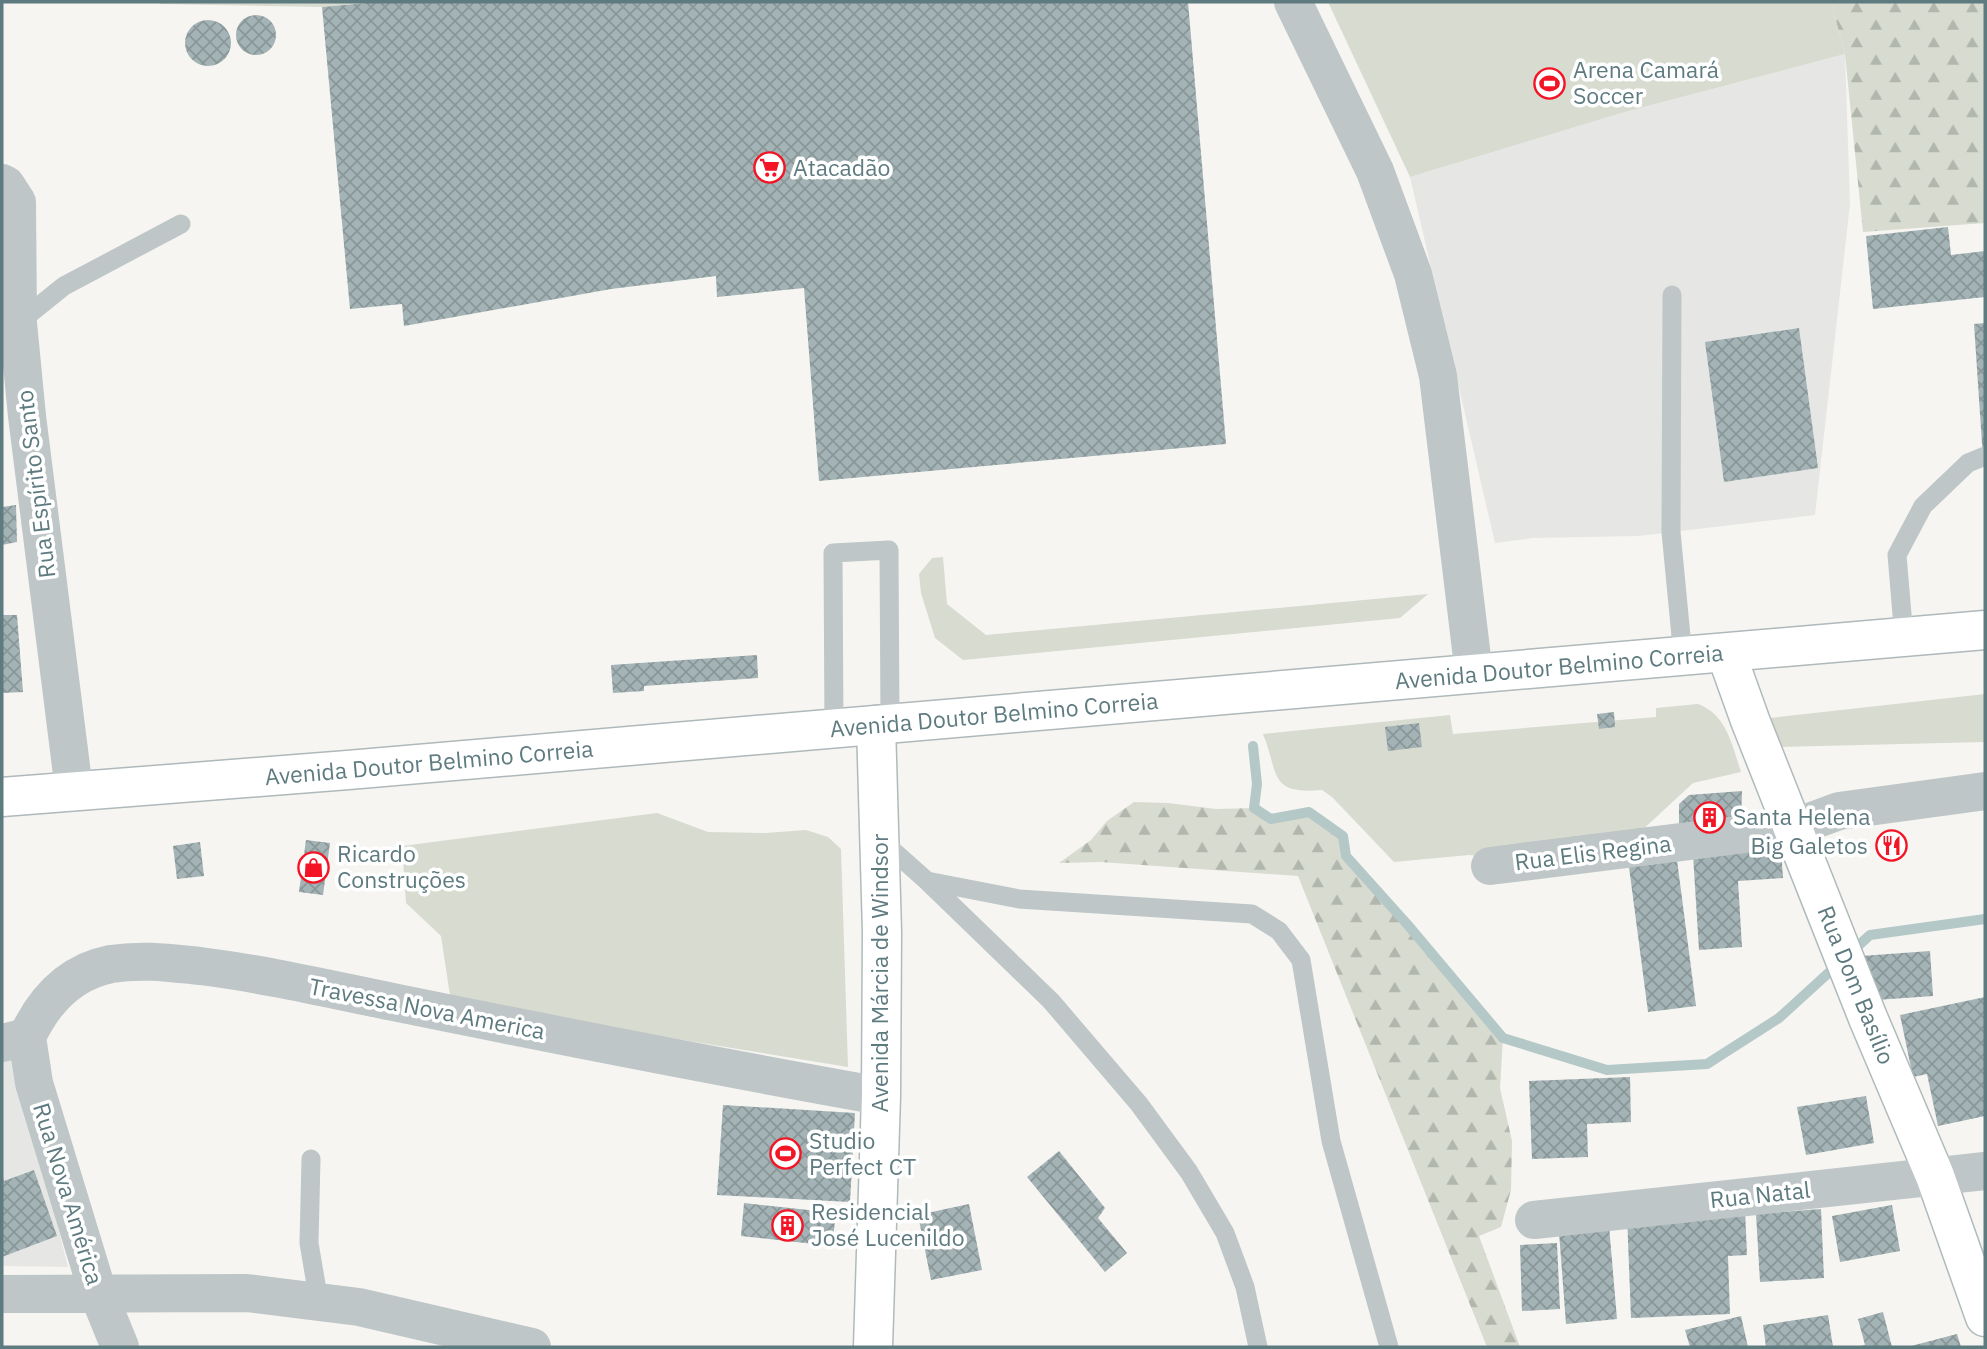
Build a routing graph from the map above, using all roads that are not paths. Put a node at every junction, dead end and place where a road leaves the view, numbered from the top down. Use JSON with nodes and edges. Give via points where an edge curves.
{"nodes":[{"id":1,"x":1293,"y":2,"type":"edge"},
{"id":2,"x":2,"y":183,"type":"edge"},
{"id":3,"x":181,"y":224,"type":"dead end"},
{"id":4,"x":1672,"y":295,"type":"dead end"},
{"id":5,"x":18,"y":323,"type":"junction"},
{"id":6,"x":14,"y":418,"type":"edge"},
{"id":7,"x":1985,"y":456,"type":"edge"},
{"id":8,"x":1985,"y":631,"type":"edge"},
{"id":9,"x":1904,"y":638,"type":"junction"},
{"id":10,"x":1726,"y":653,"type":"junction"},
{"id":11,"x":1683,"y":657,"type":"junction"},
{"id":12,"x":1474,"y":674,"type":"junction"},
{"id":13,"x":883,"y":725,"type":"junction"},
{"id":14,"x":834,"y":729,"type":"junction"},
{"id":15,"x":74,"y":790,"type":"junction"},
{"id":16,"x":1985,"y":791,"type":"edge"},
{"id":17,"x":2,"y":797,"type":"edge"},
{"id":18,"x":1793,"y":828,"type":"junction"},
{"id":19,"x":881,"y":839,"type":"junction"},
{"id":20,"x":1490,"y":866,"type":"dead end"},
{"id":21,"x":927,"y":881,"type":"junction"},
{"id":22,"x":14,"y":1040,"type":"edge"},
{"id":23,"x":881,"y":1096,"type":"junction"},
{"id":24,"x":311,"y":1159,"type":"dead end"},
{"id":25,"x":1985,"y":1171,"type":"edge"},
{"id":26,"x":1935,"y":1176,"type":"junction"},
{"id":27,"x":1534,"y":1220,"type":"dead end"},
{"id":28,"x":98,"y":1293,"type":"junction"},
{"id":29,"x":2,"y":1294,"type":"edge"},
{"id":30,"x":319,"y":1302,"type":"junction"},
{"id":31,"x":1985,"y":1317,"type":"edge"},
{"id":32,"x":120,"y":1347,"type":"edge"},
{"id":33,"x":533,"y":1347,"type":"edge"},
{"id":34,"x":873,"y":1347,"type":"edge"},
{"id":35,"x":1258,"y":1347,"type":"edge"},
{"id":36,"x":1389,"y":1347,"type":"edge"}],
"edges":[{"from":1,"to":12,"type":"street","via":[[1375,171],[1413,274],[1438,376]]},
{"from":2,"to":5,"type":"street","name":"Rua Espírito Santo","via":[[18,202]]},
{"from":3,"to":5,"type":"lane","via":[[64,286]]},
{"from":4,"to":11,"type":"lane","via":[[1671,532]]},
{"from":5,"to":6,"type":"street","name":"Rua Espírito Santo"},
{"from":6,"to":15,"type":"street","name":"Rua Espírito Santo"},
{"from":7,"to":9,"type":"lane","via":[[1968,463],[1923,506],[1897,555]]},
{"from":8,"to":9,"type":"main road","name":"Avenida Doutor Belmino Correia"},
{"from":9,"to":10,"type":"main road","name":"Avenida Doutor Belmino Correia"},
{"from":10,"to":11,"type":"main road","name":"Avenida Doutor Belmino Correia"},
{"from":10,"to":18,"type":"main road","name":"Rua Dom Basílio"},
{"from":11,"to":12,"type":"main road","name":"Avenida Doutor Belmino Correia"},
{"from":12,"to":13,"type":"main road","name":"Avenida Doutor Belmino Correia"},
{"from":13,"to":14,"type":"main road","name":"Avenida Doutor Belmino Correia"},
{"from":13,"to":14,"type":"lane","via":[[888,550],[833,553]]},
{"from":13,"to":19,"type":"main road","name":"Avenida Márcia de Windsor"},
{"from":14,"to":15,"type":"main road","name":"Avenida Doutor Belmino Correia"},
{"from":15,"to":17,"type":"main road","name":"Avenida Doutor Belmino Correia"},
{"from":16,"to":18,"type":"street","name":"Rua Elis Regina","via":[[1839,811]]},
{"from":18,"to":20,"type":"street","name":"Rua Elis Regina"},
{"from":18,"to":26,"type":"main road","name":"Rua Dom Basílio"},
{"from":19,"to":21,"type":"lane"},
{"from":19,"to":23,"type":"main road","name":"Avenida Márcia de Windsor"},
{"from":21,"to":35,"type":"lane","via":[[1051,1001],[1189,1171],[1224,1233],[1245,1287]]},
{"from":21,"to":36,"type":"lane","via":[[1019,899],[1252,914],[1279,931],[1301,960],[1331,1141]]},
{"from":22,"to":23,"type":"street","name":"Travessa Nova America","via":[[57,991],[75,978],[89,970],[144,960],[237,971],[713,1067]]},
{"from":22,"to":28,"type":"street","name":"Rua Nova América","via":[[34,1083]]},
{"from":23,"to":34,"type":"main road","name":"Avenida Márcia de Windsor"},
{"from":24,"to":30,"type":"lane","via":[[309,1243]]},
{"from":25,"to":26,"type":"street","name":"Rua Natal"},
{"from":26,"to":27,"type":"street","name":"Rua Natal"},
{"from":26,"to":31,"type":"main road","name":"Rua Dom Basílio"},
{"from":28,"to":29,"type":"street"},
{"from":28,"to":30,"type":"street","via":[[247,1293]]},
{"from":28,"to":32,"type":"street","name":"Rua Nova América"},
{"from":30,"to":33,"type":"street"}]}
